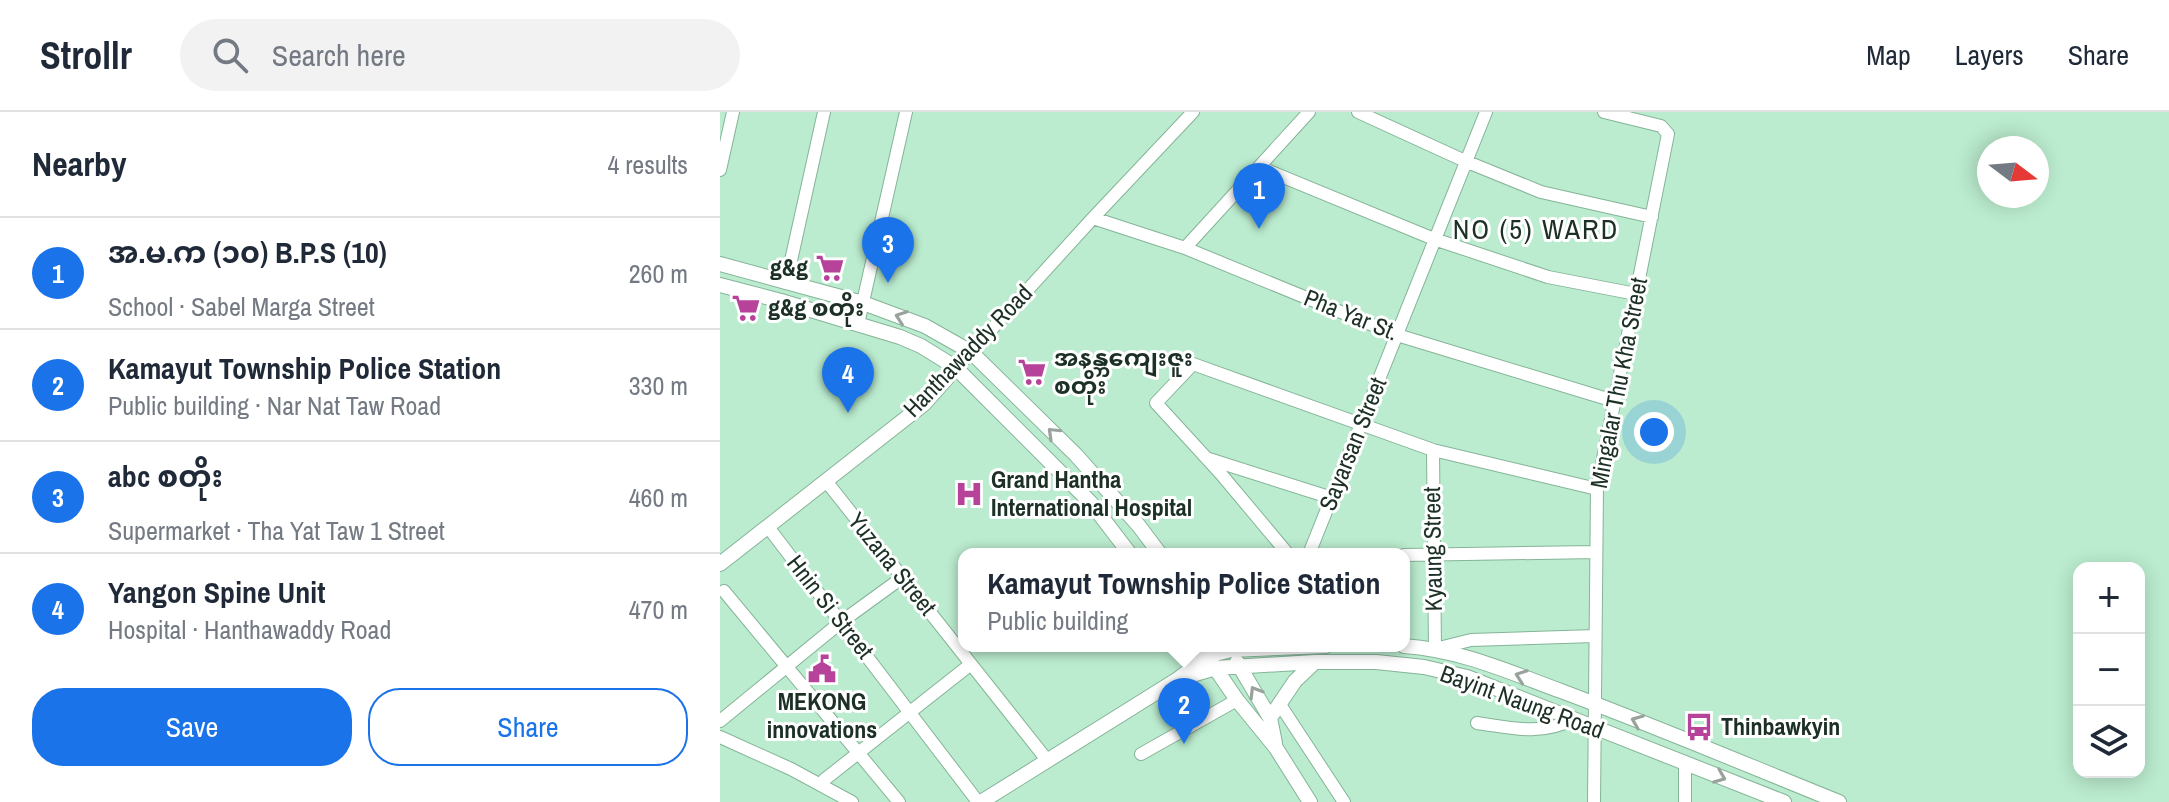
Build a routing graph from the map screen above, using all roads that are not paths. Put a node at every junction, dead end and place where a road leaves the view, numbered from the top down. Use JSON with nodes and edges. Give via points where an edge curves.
{"nodes":[{"id":1,"x":733,"y":112,"type":"edge"},
{"id":2,"x":824,"y":112,"type":"edge"},
{"id":3,"x":906,"y":112,"type":"edge"},
{"id":4,"x":1193,"y":112,"type":"edge"},
{"id":5,"x":1309,"y":112,"type":"edge"},
{"id":6,"x":1358,"y":112,"type":"edge"},
{"id":7,"x":1486,"y":112,"type":"edge"},
{"id":8,"x":1604,"y":112,"type":"edge"},
{"id":9,"x":1629,"y":115,"type":"edge"},
{"id":10,"x":1465,"y":161,"type":"junction"},
{"id":11,"x":1259,"y":167,"type":"junction"},
{"id":12,"x":720,"y":170,"type":"edge"},
{"id":13,"x":1652,"y":217,"type":"junction"},
{"id":14,"x":1093,"y":218,"type":"junction"},
{"id":15,"x":1434,"y":239,"type":"junction"},
{"id":16,"x":1185,"y":248,"type":"junction"},
{"id":17,"x":720,"y":264,"type":"edge"},
{"id":18,"x":786,"y":283,"type":"junction"},
{"id":19,"x":720,"y":285,"type":"edge"},
{"id":20,"x":1636,"y":294,"type":"junction"},
{"id":21,"x":863,"y":303,"type":"junction"},
{"id":22,"x":858,"y":324,"type":"junction"},
{"id":23,"x":1397,"y":335,"type":"junction"},
{"id":24,"x":971,"y":352,"type":"junction"},
{"id":25,"x":955,"y":367,"type":"junction"},
{"id":26,"x":1614,"y":401,"type":"junction"},
{"id":27,"x":1361,"y":426,"type":"junction"},
{"id":28,"x":1433,"y":450,"type":"junction"},
{"id":29,"x":1207,"y":459,"type":"junction"},
{"id":30,"x":826,"y":481,"type":"junction"},
{"id":31,"x":1597,"y":489,"type":"junction"},
{"id":32,"x":1332,"y":498,"type":"junction"},
{"id":33,"x":768,"y":527,"type":"junction"},
{"id":34,"x":1125,"y":548,"type":"edge"},
{"id":35,"x":1156,"y":548,"type":"edge"},
{"id":36,"x":1283,"y":548,"type":"edge"},
{"id":37,"x":1311,"y":548,"type":"edge"},
{"id":38,"x":1596,"y":552,"type":"junction"},
{"id":39,"x":1410,"y":555,"type":"edge"},
{"id":40,"x":1433,"y":555,"type":"junction"},
{"id":41,"x":720,"y":564,"type":"edge"},
{"id":42,"x":903,"y":577,"type":"junction"},
{"id":43,"x":724,"y":591,"type":"dead end"},
{"id":44,"x":841,"y":622,"type":"junction"},
{"id":45,"x":1595,"y":636,"type":"junction"},
{"id":46,"x":958,"y":647,"type":"edge"},
{"id":47,"x":1410,"y":647,"type":"edge"},
{"id":48,"x":1435,"y":649,"type":"junction"},
{"id":49,"x":962,"y":652,"type":"edge"},
{"id":50,"x":1231,"y":652,"type":"edge"},
{"id":51,"x":1208,"y":657,"type":"edge"},
{"id":52,"x":1315,"y":662,"type":"junction"},
{"id":53,"x":971,"y":664,"type":"junction"},
{"id":54,"x":788,"y":665,"type":"junction"},
{"id":55,"x":1239,"y":666,"type":"junction"},
{"id":56,"x":1237,"y":700,"type":"junction"},
{"id":57,"x":1279,"y":703,"type":"junction"},
{"id":58,"x":1594,"y":703,"type":"junction"},
{"id":59,"x":910,"y":711,"type":"junction"},
{"id":60,"x":1270,"y":718,"type":"junction"},
{"id":61,"x":1574,"y":719,"type":"junction"},
{"id":62,"x":720,"y":721,"type":"edge"},
{"id":63,"x":1477,"y":723,"type":"dead end"},
{"id":64,"x":1595,"y":727,"type":"junction"},
{"id":65,"x":720,"y":737,"type":"edge"},
{"id":66,"x":1683,"y":739,"type":"junction"},
{"id":67,"x":1276,"y":748,"type":"junction"},
{"id":68,"x":859,"y":752,"type":"junction"},
{"id":69,"x":1141,"y":754,"type":"dead end"},
{"id":70,"x":1047,"y":760,"type":"junction"},
{"id":71,"x":1680,"y":761,"type":"junction"},
{"id":72,"x":1760,"y":770,"type":"junction"},
{"id":73,"x":824,"y":780,"type":"dead end"},
{"id":74,"x":1753,"y":790,"type":"junction"},
{"id":75,"x":852,"y":802,"type":"edge"},
{"id":76,"x":899,"y":802,"type":"edge"},
{"id":77,"x":980,"y":802,"type":"edge"},
{"id":78,"x":1310,"y":802,"type":"edge"},
{"id":79,"x":1344,"y":802,"type":"edge"},
{"id":80,"x":1594,"y":802,"type":"edge"},
{"id":81,"x":1685,"y":802,"type":"edge"},
{"id":82,"x":1784,"y":802,"type":"edge"},
{"id":83,"x":1839,"y":802,"type":"edge"}],
"edges":[{"from":1,"to":12,"type":"street"},
{"from":2,"to":18,"type":"street"},
{"from":3,"to":21,"type":"street"},
{"from":4,"to":14,"type":"street","name":"Hanthawaddy Road"},
{"from":5,"to":11,"type":"street"},
{"from":6,"to":10,"type":"street"},
{"from":7,"to":10,"type":"street","name":"Sayarsan Street"},
{"from":8,"to":9,"type":"street","name":"Mingalar Thu Kha Street"},
{"from":9,"to":13,"type":"street","name":"Mingalar Thu Kha Street","via":[[1661,126],[1668,134]]},
{"from":10,"to":13,"type":"street","via":[[1541,192]]},
{"from":10,"to":15,"type":"street","name":"Sayarsan Street"},
{"from":11,"to":15,"type":"street"},
{"from":11,"to":16,"type":"street"},
{"from":13,"to":20,"type":"street","name":"Mingalar Thu Kha Street"},
{"from":14,"to":16,"type":"street","name":"Pha Yar St."},
{"from":14,"to":24,"type":"street","name":"Hanthawaddy Road"},
{"from":15,"to":20,"type":"street","via":[[1548,277]]},
{"from":15,"to":23,"type":"street","name":"Sayarsan Street"},
{"from":16,"to":23,"type":"street","name":"Pha Yar St."},
{"from":17,"to":18,"type":"main road"},
{"from":18,"to":21,"type":"main road"},
{"from":19,"to":22,"type":"main road"},
{"from":20,"to":26,"type":"street","name":"Mingalar Thu Kha Street"},
{"from":21,"to":22,"type":"street"},
{"from":24,"to":21,"type":"main road","one_way":true,"via":[[925,326]]},
{"from":22,"to":25,"type":"main road","via":[[921,346]]},
{"from":23,"to":26,"type":"street","name":"Pha Yar St."},
{"from":23,"to":27,"type":"street","name":"Sayarsan Street"},
{"from":24,"to":25,"type":"main road","name":"Hanthawaddy Road"},
{"from":35,"to":24,"type":"main road","one_way":true,"via":[[1076,455]]},
{"from":25,"to":30,"type":"main road","name":"Hanthawaddy Road","via":[[924,404]]},
{"from":25,"to":34,"type":"main road","via":[[1091,503]]},
{"from":26,"to":31,"type":"street","name":"Mingalar Thu Kha Street"},
{"from":27,"to":28,"type":"street"},
{"from":27,"to":29,"type":"street","via":[[1193,364],[1156,403]]},
{"from":27,"to":32,"type":"street","name":"Sayarsan Street"},
{"from":28,"to":31,"type":"street"},
{"from":28,"to":40,"type":"street","name":"Kyaung Street"},
{"from":29,"to":32,"type":"street"},
{"from":29,"to":36,"type":"street"},
{"from":30,"to":33,"type":"main road","name":"Hanthawaddy Road"},
{"from":30,"to":42,"type":"street","name":"Yuzana Street"},
{"from":31,"to":38,"type":"street","name":"Mingalar Thu Kha Street"},
{"from":32,"to":37,"type":"street","name":"Sayarsan Street"},
{"from":33,"to":41,"type":"main road","name":"Hanthawaddy Road"},
{"from":33,"to":44,"type":"street","name":"Hnin Si Street"},
{"from":38,"to":40,"type":"street"},
{"from":38,"to":45,"type":"street","name":"Mingalar Thu Kha Street"},
{"from":39,"to":40,"type":"street"},
{"from":40,"to":48,"type":"street","name":"Kyaung Street"},
{"from":42,"to":44,"type":"street"},
{"from":42,"to":46,"type":"street","name":"Yuzana Street"},
{"from":43,"to":54,"type":"street"},
{"from":44,"to":54,"type":"street"},
{"from":44,"to":59,"type":"street","name":"Hnin Si Street"},
{"from":45,"to":48,"type":"street","via":[[1471,640]]},
{"from":45,"to":58,"type":"street","name":"Mingalar Thu Kha Street"},
{"from":47,"to":48,"type":"main road","name":"Bayint Naung Road"},
{"from":58,"to":48,"type":"main road","name":"Bayint Naung Road","one_way":true},
{"from":49,"to":53,"type":"street","name":"Yuzana Street"},
{"from":50,"to":55,"type":"main road"},
{"from":51,"to":55,"type":"main road","name":"Bayint Naung Road"},
{"from":51,"to":56,"type":"main road"},
{"from":51,"to":70,"type":"main road"},
{"from":52,"to":55,"type":"main road","name":"Bayint Naung Road"},
{"from":52,"to":57,"type":"main road"},
{"from":52,"to":61,"type":"main road","name":"Bayint Naung Road","via":[[1434,669]]},
{"from":53,"to":59,"type":"street"},
{"from":53,"to":70,"type":"street","name":"Yuzana Street"},
{"from":54,"to":62,"type":"street"},
{"from":54,"to":68,"type":"street"},
{"from":60,"to":55,"type":"main road","one_way":true},
{"from":56,"to":67,"type":"main road"},
{"from":56,"to":69,"type":"street"},
{"from":57,"to":60,"type":"main road"},
{"from":57,"to":79,"type":"street"},
{"from":58,"to":64,"type":"street","name":"Mingalar Thu Kha Street"},
{"from":66,"to":58,"type":"main road","name":"Bayint Naung Road","one_way":true},
{"from":59,"to":68,"type":"street"},
{"from":59,"to":77,"type":"street","name":"Hnin Si Street"},
{"from":60,"to":67,"type":"main road"},
{"from":61,"to":63,"type":"street","via":[[1531,730]]},
{"from":61,"to":64,"type":"main road","name":"Bayint Naung Road"},
{"from":64,"to":71,"type":"main road","name":"Bayint Naung Road"},
{"from":64,"to":80,"type":"street","name":"Mingalar Thu Kha Street"},
{"from":65,"to":75,"type":"street"},
{"from":66,"to":71,"type":"main road"},
{"from":66,"to":72,"type":"main road","name":"Bayint Naung Road"},
{"from":67,"to":78,"type":"main road"},
{"from":68,"to":73,"type":"street"},
{"from":68,"to":76,"type":"street"},
{"from":70,"to":77,"type":"main road"},
{"from":71,"to":74,"type":"main road","name":"Bayint Naung Road","one_way":true},
{"from":71,"to":81,"type":"street"},
{"from":72,"to":74,"type":"main road"},
{"from":72,"to":83,"type":"main road","name":"Bayint Naung Road"},
{"from":74,"to":82,"type":"main road","name":"Bayint Naung Road"}]}
